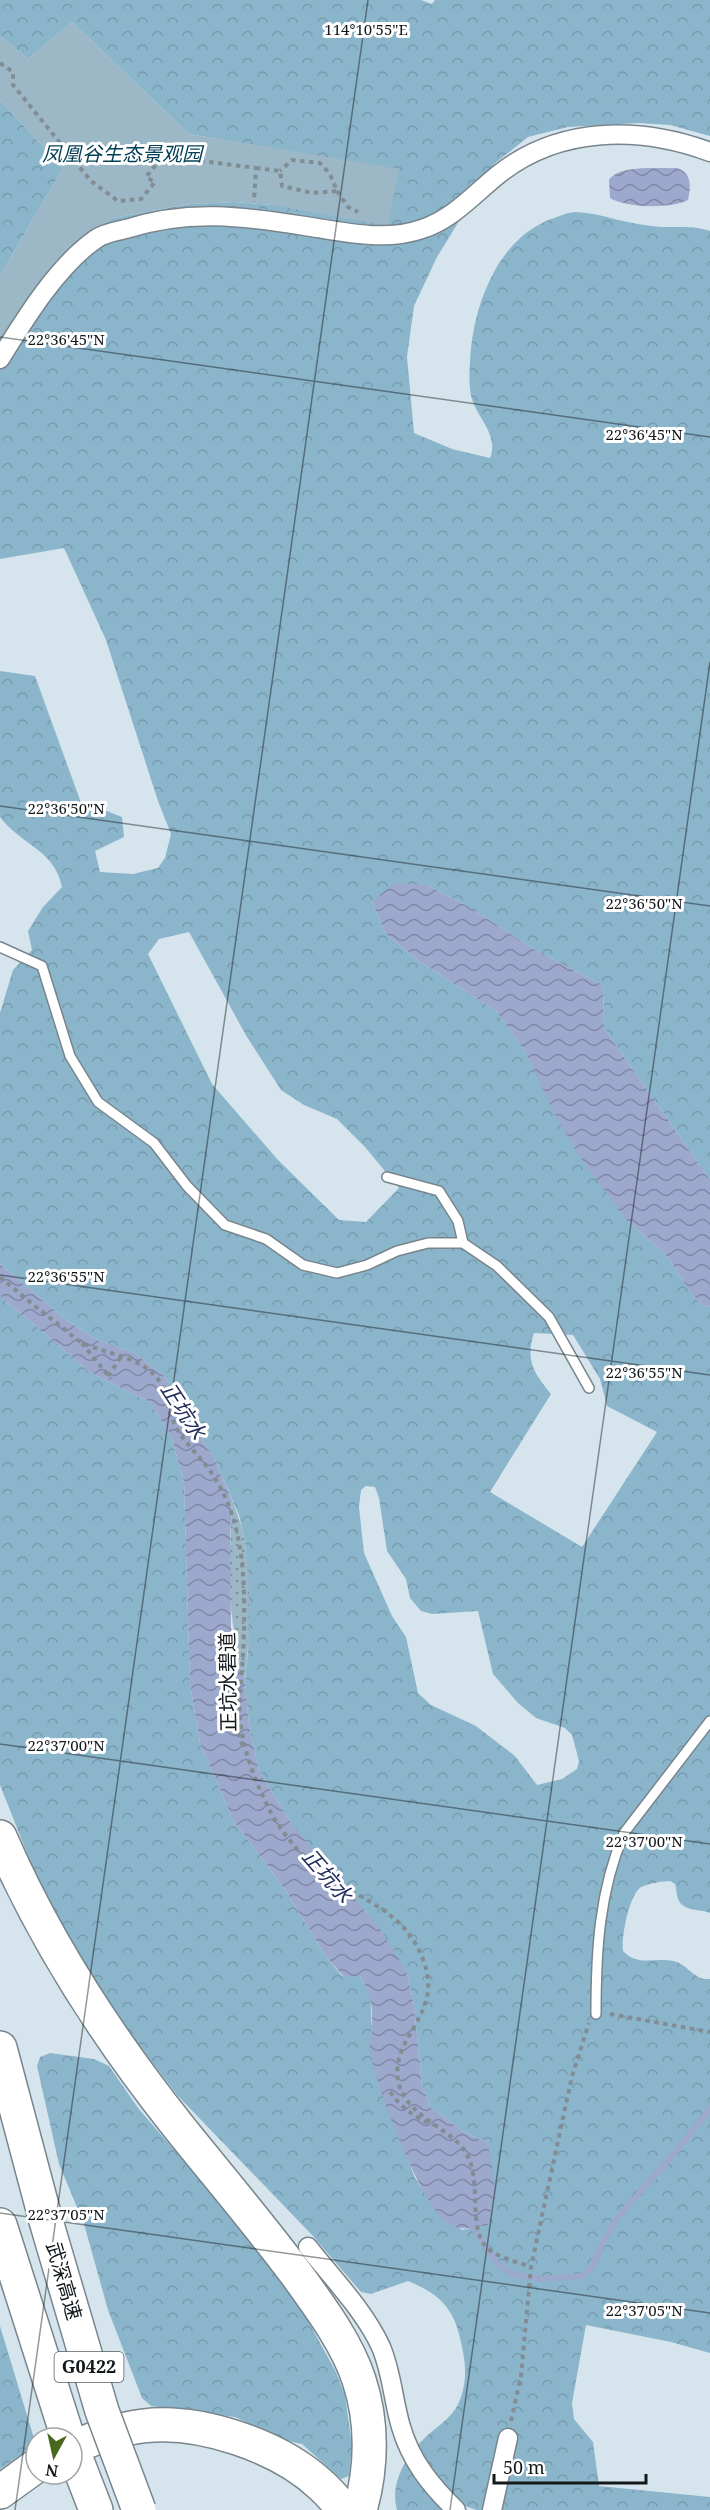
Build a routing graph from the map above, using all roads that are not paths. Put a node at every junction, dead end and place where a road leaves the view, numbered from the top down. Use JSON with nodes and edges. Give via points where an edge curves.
{"nodes":[{"id":1,"x":710,"y":152,"type":"edge"},
{"id":2,"x":0,"y":358,"type":"edge"},
{"id":3,"x":0,"y":947,"type":"edge"},
{"id":4,"x":387,"y":1177,"type":"dead end"},
{"id":5,"x":463,"y":1243,"type":"junction"},
{"id":6,"x":589,"y":1388,"type":"dead end"},
{"id":7,"x":710,"y":1721,"type":"edge"},
{"id":8,"x":0,"y":1838,"type":"edge"},
{"id":9,"x":596,"y":2014,"type":"road end"},
{"id":10,"x":0,"y":2048,"type":"edge"},
{"id":11,"x":5,"y":2238,"type":"edge"},
{"id":12,"x":308,"y":2247,"type":"dead end"},
{"id":13,"x":64,"y":2426,"type":"edge"},
{"id":14,"x":508,"y":2438,"type":"road end"},
{"id":15,"x":84,"y":2443,"type":"edge"},
{"id":16,"x":24,"y":2475,"type":"edge"},
{"id":17,"x":84,"y":2479,"type":"edge"},
{"id":18,"x":0,"y":2492,"type":"edge"},
{"id":19,"x":96,"y":2510,"type":"edge"},
{"id":20,"x":139,"y":2510,"type":"edge"},
{"id":21,"x":344,"y":2510,"type":"edge"},
{"id":22,"x":360,"y":2510,"type":"edge"},
{"id":23,"x":456,"y":2510,"type":"edge"},
{"id":24,"x":492,"y":2510,"type":"edge"}],
"edges":[{"from":1,"to":2,"type":"street","via":[[641,136],[573,138],[516,161],[454,214],[422,229],[393,235],[361,235],[253,218],[197,215],[136,225],[98,237],[69,263]]},
{"from":3,"to":5,"type":"lane","via":[[42,966],[70,1056],[98,1102],[154,1143],[187,1186],[225,1225],[266,1239],[303,1265],[337,1273],[428,1243]]},
{"from":4,"to":5,"type":"lane","via":[[439,1191],[458,1221]]},
{"from":5,"to":6,"type":"lane","via":[[496,1266],[549,1317]]},
{"from":7,"to":9,"type":"lane","via":[[624,1833],[616,1853],[600,1917]]},
{"from":8,"to":22,"type":"highway","via":[[38,1918],[91,2005],[177,2124],[302,2283],[343,2347],[359,2379],[367,2411],[369,2451]]},
{"from":10,"to":20,"type":"highway","name":"武深高速","number":"G0422","bridge":true,"via":[[102,2411]]},
{"from":11,"to":13,"type":"highway","number":"G0422"},
{"from":12,"to":23,"type":"street","via":[[371,2329],[388,2367],[409,2449],[422,2474]]},
{"from":14,"to":24,"type":"street"},
{"from":15,"to":21,"type":"highway","via":[[141,2426],[177,2424],[217,2432],[289,2462],[322,2485]]},
{"from":16,"to":18,"type":"highway"},
{"from":17,"to":19,"type":"highway"}]}
